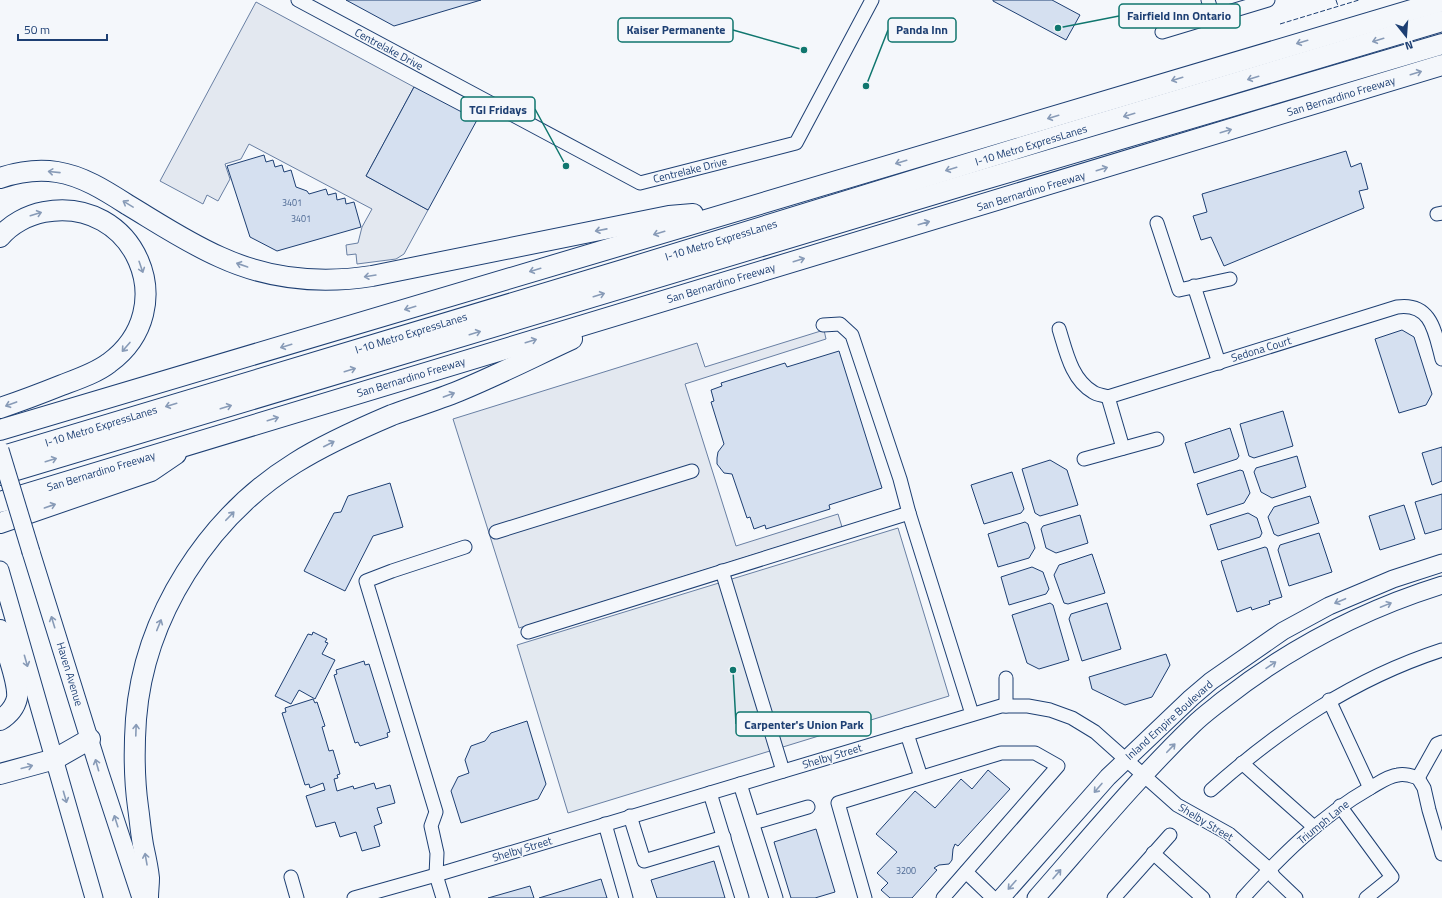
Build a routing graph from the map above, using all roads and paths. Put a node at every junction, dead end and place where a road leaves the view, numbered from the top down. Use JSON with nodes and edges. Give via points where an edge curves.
{"nodes":[{"id":1,"x":298,"y":0,"type":"edge"},
{"id":2,"x":872,"y":0,"type":"edge"},
{"id":3,"x":1208,"y":0,"type":"edge"},
{"id":4,"x":1268,"y":0,"type":"edge"},
{"id":5,"x":1442,"y":1,"type":"edge"},
{"id":6,"x":1213,"y":16,"type":"junction"},
{"id":7,"x":1442,"y":21,"type":"edge"},
{"id":8,"x":1162,"y":32,"type":"dead end"},
{"id":9,"x":1442,"y":44,"type":"edge"},
{"id":10,"x":1442,"y":66,"type":"edge"},
{"id":11,"x":0,"y":178,"type":"edge"},
{"id":12,"x":737,"y":210,"type":"junction"},
{"id":13,"x":1157,"y":223,"type":"dead end"},
{"id":14,"x":0,"y":237,"type":"edge"},
{"id":15,"x":1230,"y":278,"type":"dead end"},
{"id":16,"x":1194,"y":286,"type":"junction"},
{"id":17,"x":641,"y":307,"type":"junction"},
{"id":18,"x":823,"y":325,"type":"dead end"},
{"id":19,"x":1059,"y":328,"type":"dead end"},
{"id":20,"x":1442,"y":358,"type":"edge"},
{"id":21,"x":1219,"y":363,"type":"junction"},
{"id":22,"x":1108,"y":397,"type":"junction"},
{"id":23,"x":0,"y":408,"type":"edge"},
{"id":24,"x":188,"y":418,"type":"junction"},
{"id":25,"x":0,"y":430,"type":"edge"},
{"id":26,"x":1157,"y":439,"type":"dead end"},
{"id":27,"x":193,"y":443,"type":"junction"},
{"id":28,"x":1124,"y":448,"type":"junction"},
{"id":29,"x":0,"y":450,"type":"edge"},
{"id":30,"x":0,"y":457,"type":"edge"},
{"id":31,"x":1084,"y":459,"type":"dead end"},
{"id":32,"x":692,"y":471,"type":"dead end"},
{"id":33,"x":92,"y":474,"type":"junction"},
{"id":34,"x":0,"y":475,"type":"edge"},
{"id":35,"x":0,"y":502,"type":"edge"},
{"id":36,"x":909,"y":512,"type":"junction"},
{"id":37,"x":0,"y":523,"type":"edge"},
{"id":38,"x":496,"y":532,"type":"dead end"},
{"id":39,"x":465,"y":547,"type":"dead end"},
{"id":40,"x":1442,"y":563,"type":"edge"},
{"id":41,"x":0,"y":570,"type":"edge"},
{"id":42,"x":722,"y":571,"type":"junction"},
{"id":43,"x":1442,"y":585,"type":"edge"},
{"id":44,"x":0,"y":630,"type":"edge"},
{"id":45,"x":528,"y":632,"type":"dead end"},
{"id":46,"x":1442,"y":650,"type":"edge"},
{"id":47,"x":1006,"y":678,"type":"dead end"},
{"id":48,"x":1329,"y":700,"type":"junction"},
{"id":49,"x":1006,"y":706,"type":"junction"},
{"id":50,"x":972,"y":714,"type":"junction"},
{"id":51,"x":0,"y":720,"type":"edge"},
{"id":52,"x":907,"y":734,"type":"junction"},
{"id":53,"x":90,"y":740,"type":"junction"},
{"id":54,"x":1442,"y":742,"type":"edge"},
{"id":55,"x":54,"y":759,"type":"junction"},
{"id":56,"x":1125,"y":759,"type":"junction"},
{"id":57,"x":1242,"y":763,"type":"junction"},
{"id":58,"x":783,"y":771,"type":"junction"},
{"id":59,"x":0,"y":774,"type":"edge"},
{"id":60,"x":1144,"y":776,"type":"junction"},
{"id":61,"x":921,"y":778,"type":"junction"},
{"id":62,"x":1418,"y":778,"type":"junction"},
{"id":63,"x":740,"y":784,"type":"junction"},
{"id":64,"x":1370,"y":788,"type":"junction"},
{"id":65,"x":1211,"y":790,"type":"dead end"},
{"id":66,"x":710,"y":793,"type":"junction"},
{"id":67,"x":1340,"y":806,"type":"junction"},
{"id":68,"x":808,"y":807,"type":"dead end"},
{"id":69,"x":630,"y":816,"type":"junction"},
{"id":70,"x":753,"y":823,"type":"junction"},
{"id":71,"x":605,"y":824,"type":"junction"},
{"id":72,"x":1314,"y":827,"type":"junction"},
{"id":73,"x":1170,"y":835,"type":"dead end"},
{"id":74,"x":1439,"y":836,"type":"edge"},
{"id":75,"x":724,"y":837,"type":"junction"},
{"id":76,"x":1153,"y":853,"type":"junction"},
{"id":77,"x":1442,"y":854,"type":"edge"},
{"id":78,"x":1269,"y":869,"type":"junction"},
{"id":79,"x":966,"y":872,"type":"junction"},
{"id":80,"x":436,"y":875,"type":"junction"},
{"id":81,"x":291,"y":877,"type":"dead end"},
{"id":82,"x":94,"y":898,"type":"edge"},
{"id":83,"x":141,"y":898,"type":"edge"},
{"id":84,"x":148,"y":898,"type":"edge"},
{"id":85,"x":297,"y":898,"type":"edge"},
{"id":86,"x":354,"y":898,"type":"edge"},
{"id":87,"x":444,"y":898,"type":"edge"},
{"id":88,"x":626,"y":898,"type":"edge"},
{"id":89,"x":742,"y":898,"type":"edge"},
{"id":90,"x":776,"y":898,"type":"edge"},
{"id":91,"x":865,"y":898,"type":"edge"},
{"id":92,"x":943,"y":898,"type":"edge"},
{"id":93,"x":993,"y":898,"type":"edge"},
{"id":94,"x":1001,"y":898,"type":"edge"},
{"id":95,"x":1036,"y":898,"type":"edge"},
{"id":96,"x":1114,"y":898,"type":"edge"},
{"id":97,"x":1203,"y":898,"type":"edge"},
{"id":98,"x":1243,"y":898,"type":"edge"},
{"id":99,"x":1296,"y":898,"type":"edge"},
{"id":100,"x":1366,"y":898,"type":"edge"}],
"edges":[{"from":1,"to":2,"type":"street","name":"Centrelake Drive","via":[[640,183],[796,143]]},
{"from":3,"to":6,"type":"street"},
{"from":4,"to":6,"type":"street"},
{"from":5,"to":12,"type":"highway","one_way":true},
{"from":6,"to":8,"type":"street"},
{"from":7,"to":30,"type":"highway","name":"I-10 Metro ExpressLanes","one_way":true},
{"from":24,"to":9,"type":"highway","name":"I-10 Metro ExpressLanes","one_way":true},
{"from":17,"to":10,"type":"highway","name":"San Bernardino Freeway","one_way":true},
{"from":12,"to":11,"type":"highway","one_way":true,"via":[[669,216],[372,276],[340,280],[309,279],[268,273],[221,257],[77,177],[55,171],[41,171]]},
{"from":12,"to":25,"type":"highway","one_way":true},
{"from":13,"to":16,"type":"street","via":[[1179,290]]},
{"from":14,"to":23,"type":"highway","one_way":true,"via":[[19,222],[39,213],[69,211],[95,217],[119,233],[133,249],[143,272],[146,298],[142,320],[135,335],[108,364],[80,378]]},
{"from":15,"to":16,"type":"street"},
{"from":16,"to":21,"type":"street"},
{"from":27,"to":17,"type":"highway","name":"San Bernardino Freeway","one_way":true},
{"from":84,"to":17,"type":"highway","one_way":true,"via":[[149,876],[134,760],[139,696],[160,621],[181,581],[208,541],[259,488],[320,448],[372,424],[460,391]]},
{"from":18,"to":36,"type":"street","via":[[840,324],[852,335]]},
{"from":19,"to":22,"type":"street","via":[[1074,373],[1093,392]]},
{"from":20,"to":21,"type":"street","name":"Sedona Court","via":[[1432,324],[1426,315],[1406,306]]},
{"from":21,"to":22,"type":"street","name":"Sedona Court"},
{"from":22,"to":28,"type":"street"},
{"from":24,"to":33,"type":"highway"},
{"from":34,"to":24,"type":"highway","name":"I-10 Metro ExpressLanes","one_way":true},
{"from":26,"to":28,"type":"street"},
{"from":27,"to":33,"type":"highway","name":"San Bernardino Freeway"},
{"from":37,"to":27,"type":"highway","one_way":true,"via":[[151,471]]},
{"from":28,"to":31,"type":"street"},
{"from":53,"to":29,"type":"main road","name":"Haven Avenue","one_way":true,"bridge":true},
{"from":32,"to":38,"type":"street"},
{"from":33,"to":35,"type":"highway","name":"San Bernardino Freeway"},
{"from":36,"to":42,"type":"street"},
{"from":36,"to":50,"type":"street"},
{"from":39,"to":80,"type":"street","via":[[366,581],[436,812],[431,826],[437,853]]},
{"from":40,"to":56,"type":"main road","name":"Inland Empire Boulevard","one_way":true,"via":[[1393,579],[1329,606],[1284,631],[1201,690]]},
{"from":41,"to":55,"type":"main road","one_way":true},
{"from":42,"to":45,"type":"street"},
{"from":42,"to":58,"type":"street"},
{"from":60,"to":43,"type":"main road","name":"Inland Empire Boulevard","one_way":true,"via":[[1194,724],[1246,682],[1287,654],[1339,625]]},
{"from":44,"to":51,"type":"highway","via":[[17,691],[12,710]]},
{"from":46,"to":48,"type":"street","via":[[1363,682]]},
{"from":47,"to":49,"type":"street"},
{"from":48,"to":57,"type":"street"},
{"from":48,"to":64,"type":"street"},
{"from":49,"to":50,"type":"street","name":"Shelby Street"},
{"from":49,"to":56,"type":"street","name":"Shelby Street","via":[[1028,706],[1072,718],[1095,732]]},
{"from":50,"to":52,"type":"street","name":"Shelby Street"},
{"from":52,"to":58,"type":"street","name":"Shelby Street"},
{"from":52,"to":61,"type":"street"},
{"from":53,"to":55,"type":"highway"},
{"from":83,"to":53,"type":"main road","name":"Haven Avenue","one_way":true},
{"from":54,"to":62,"type":"street","via":[[1437,744]]},
{"from":59,"to":55,"type":"highway","one_way":true},
{"from":55,"to":82,"type":"main road","one_way":true},
{"from":56,"to":60,"type":"street","name":"Shelby Street"},
{"from":56,"to":94,"type":"main road","name":"Inland Empire Boulevard","one_way":true},
{"from":57,"to":65,"type":"street"},
{"from":57,"to":72,"type":"street"},
{"from":58,"to":63,"type":"street","name":"Shelby Street"},
{"from":60,"to":78,"type":"street","name":"Shelby Street","via":[[1177,805],[1229,834]]},
{"from":95,"to":60,"type":"main road","name":"Inland Empire Boulevard","one_way":true},
{"from":61,"to":79,"type":"street","via":[[1001,753],[1034,753],[1058,766]]},
{"from":61,"to":91,"type":"street","via":[[838,803]]},
{"from":62,"to":64,"type":"street","name":"Triumph Lane","via":[[1398,774]]},
{"from":62,"to":74,"type":"street","via":[[1424,788]]},
{"from":63,"to":66,"type":"street","name":"Shelby Street"},
{"from":63,"to":70,"type":"street"},
{"from":64,"to":67,"type":"street","name":"Triumph Lane"},
{"from":66,"to":69,"type":"street","name":"Shelby Street"},
{"from":66,"to":75,"type":"street"},
{"from":67,"to":72,"type":"street","name":"Triumph Lane"},
{"from":67,"to":100,"type":"street","via":[[1392,877]]},
{"from":68,"to":70,"type":"street"},
{"from":69,"to":71,"type":"street","name":"Shelby Street"},
{"from":69,"to":75,"type":"street","via":[[644,861]]},
{"from":70,"to":90,"type":"street"},
{"from":71,"to":80,"type":"street","name":"Shelby Street"},
{"from":71,"to":88,"type":"street"},
{"from":72,"to":78,"type":"street","name":"Triumph Lane"},
{"from":73,"to":76,"type":"street"},
{"from":74,"to":77,"type":"street"},
{"from":75,"to":89,"type":"street"},
{"from":76,"to":96,"type":"street"},
{"from":76,"to":97,"type":"street"},
{"from":78,"to":98,"type":"street","name":"Triumph Lane"},
{"from":78,"to":99,"type":"street","name":"Shelby Street"},
{"from":79,"to":92,"type":"street"},
{"from":79,"to":93,"type":"street"},
{"from":80,"to":86,"type":"street","name":"Shelby Street"},
{"from":80,"to":87,"type":"street"},
{"from":81,"to":85,"type":"street"}]}
